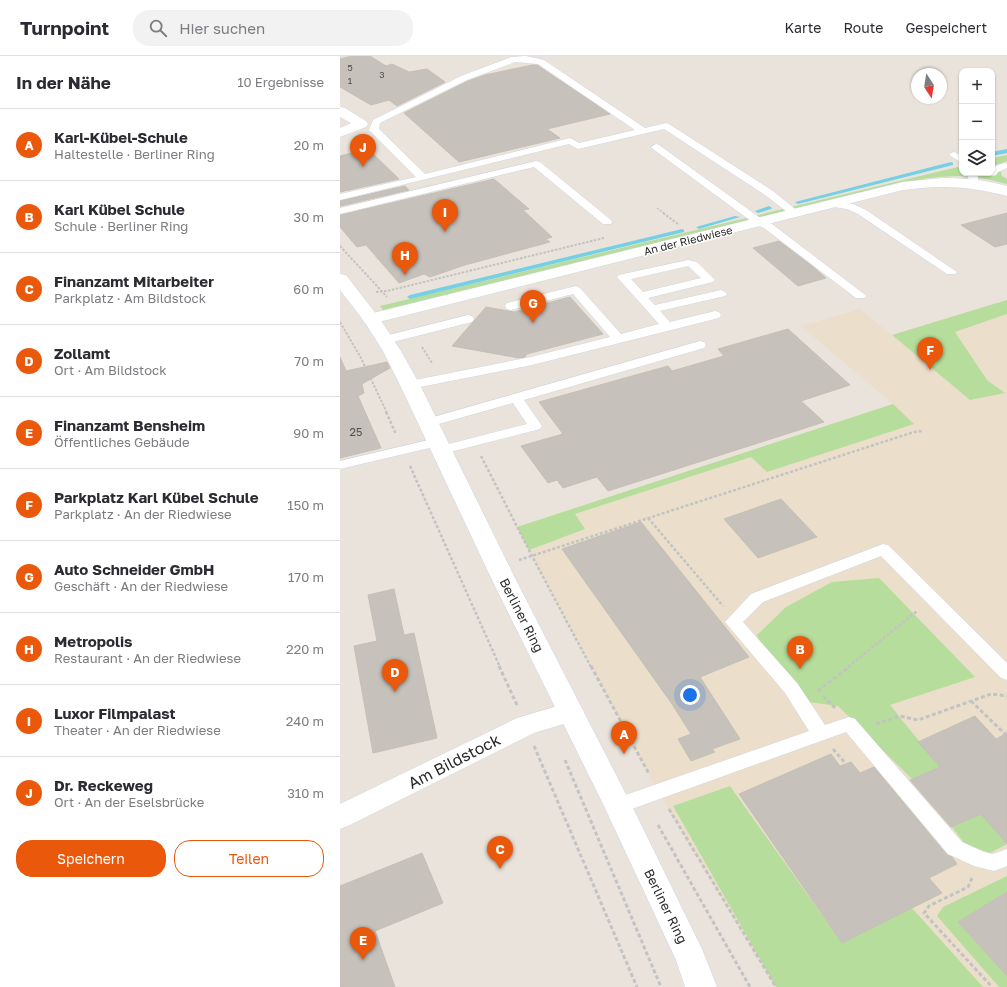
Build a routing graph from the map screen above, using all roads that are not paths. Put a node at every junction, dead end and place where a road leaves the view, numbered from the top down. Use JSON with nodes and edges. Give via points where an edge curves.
{"nodes":[{"id":1,"x":502,"y":56,"type":"edge"},
{"id":2,"x":340,"y":111,"type":"edge"},
{"id":3,"x":361,"y":124,"type":"junction"},
{"id":4,"x":643,"y":131,"type":"junction"},
{"id":5,"x":340,"y":133,"type":"edge"},
{"id":6,"x":656,"y":147,"type":"dead end"},
{"id":7,"x":1004,"y":166,"type":"dead end"},
{"id":8,"x":983,"y":177,"type":"edge"},
{"id":9,"x":423,"y":178,"type":"junction"},
{"id":10,"x":1007,"y":191,"type":"edge"},
{"id":11,"x":340,"y":198,"type":"edge"},
{"id":12,"x":832,"y":204,"type":"junction"},
{"id":13,"x":340,"y":211,"type":"edge"},
{"id":14,"x":795,"y":213,"type":"junction"},
{"id":15,"x":607,"y":222,"type":"road end"},
{"id":16,"x":760,"y":222,"type":"junction"},
{"id":17,"x":951,"y":272,"type":"dead end"},
{"id":18,"x":340,"y":279,"type":"edge"},
{"id":19,"x":721,"y":294,"type":"dead end"},
{"id":20,"x":640,"y":296,"type":"junction"},
{"id":21,"x":860,"y":296,"type":"dead end"},
{"id":22,"x":511,"y":306,"type":"dead end"},
{"id":23,"x":652,"y":309,"type":"junction"},
{"id":24,"x":715,"y":315,"type":"dead end"},
{"id":25,"x":371,"y":319,"type":"junction"},
{"id":26,"x":468,"y":319,"type":"dead end"},
{"id":27,"x":668,"y":326,"type":"junction"},
{"id":28,"x":618,"y":338,"type":"junction"},
{"id":29,"x":385,"y":340,"type":"junction"},
{"id":30,"x":700,"y":345,"type":"dead end"},
{"id":31,"x":410,"y":386,"type":"junction"},
{"id":32,"x":516,"y":398,"type":"junction"},
{"id":33,"x":436,"y":438,"type":"junction"},
{"id":34,"x":340,"y":465,"type":"edge"},
{"id":35,"x":1007,"y":674,"type":"edge"},
{"id":36,"x":571,"y":712,"type":"junction"},
{"id":37,"x":821,"y":734,"type":"junction"},
{"id":38,"x":618,"y":806,"type":"junction"},
{"id":39,"x":340,"y":817,"type":"edge"},
{"id":40,"x":1007,"y":857,"type":"edge"},
{"id":41,"x":696,"y":973,"type":"edge"},
{"id":42,"x":712,"y":987,"type":"edge"}],
"edges":[{"from":1,"to":3,"type":"lane","via":[[459,74]]},
{"from":2,"to":3,"type":"street"},
{"from":3,"to":5,"type":"street"},
{"from":4,"to":9,"type":"lane","via":[[578,146],[570,141]]},
{"from":4,"to":9,"type":"lane","via":[[541,62],[526,58],[514,59],[464,78],[376,122],[374,130]]},
{"from":4,"to":14,"type":"lane","via":[[666,126],[769,193]]},
{"from":6,"to":16,"type":"lane"},
{"from":7,"to":8,"type":"lane"},
{"from":8,"to":10,"type":"street","name":"An der Riedwiese"},
{"from":8,"to":12,"type":"street","name":"An der Riedwiese","via":[[903,186]]},
{"from":9,"to":11,"type":"lane"},
{"from":12,"to":14,"type":"street","name":"An der Riedwiese"},
{"from":12,"to":17,"type":"lane","via":[[849,206],[862,212]]},
{"from":13,"to":15,"type":"lane","via":[[536,164]]},
{"from":14,"to":16,"type":"street","name":"An der Riedwiese"},
{"from":16,"to":21,"type":"lane"},
{"from":16,"to":25,"type":"street","name":"An der Riedwiese"},
{"from":18,"to":25,"type":"street","name":"Berliner Ring"},
{"from":19,"to":23,"type":"lane"},
{"from":20,"to":20,"type":"lane","via":[[623,277],[688,263],[693,264],[709,280]]},
{"from":20,"to":23,"type":"lane"},
{"from":22,"to":28,"type":"lane","via":[[576,290]]},
{"from":23,"to":27,"type":"lane"},
{"from":24,"to":27,"type":"lane"},
{"from":25,"to":29,"type":"street","name":"Berliner Ring"},
{"from":26,"to":29,"type":"lane"},
{"from":27,"to":28,"type":"lane"},
{"from":28,"to":31,"type":"lane","via":[[532,361]]},
{"from":29,"to":31,"type":"street","name":"Berliner Ring"},
{"from":30,"to":32,"type":"lane"},
{"from":31,"to":33,"type":"street","name":"Berliner Ring"},
{"from":32,"to":33,"type":"lane"},
{"from":32,"to":33,"type":"lane","via":[[535,426],[474,442]]},
{"from":33,"to":34,"type":"lane","via":[[403,451]]},
{"from":33,"to":36,"type":"street","name":"Berliner Ring"},
{"from":35,"to":37,"type":"lane","via":[[883,549],[757,598],[733,622],[791,688]]},
{"from":36,"to":38,"type":"street","name":"Berliner Ring"},
{"from":36,"to":39,"type":"street","name":"Am Bildstock","via":[[526,725]]},
{"from":37,"to":38,"type":"lane"},
{"from":37,"to":40,"type":"lane","via":[[852,727],[955,848],[994,863]]},
{"from":38,"to":41,"type":"street","name":"Berliner Ring"},
{"from":41,"to":42,"type":"street","name":"Berliner Ring"}]}
